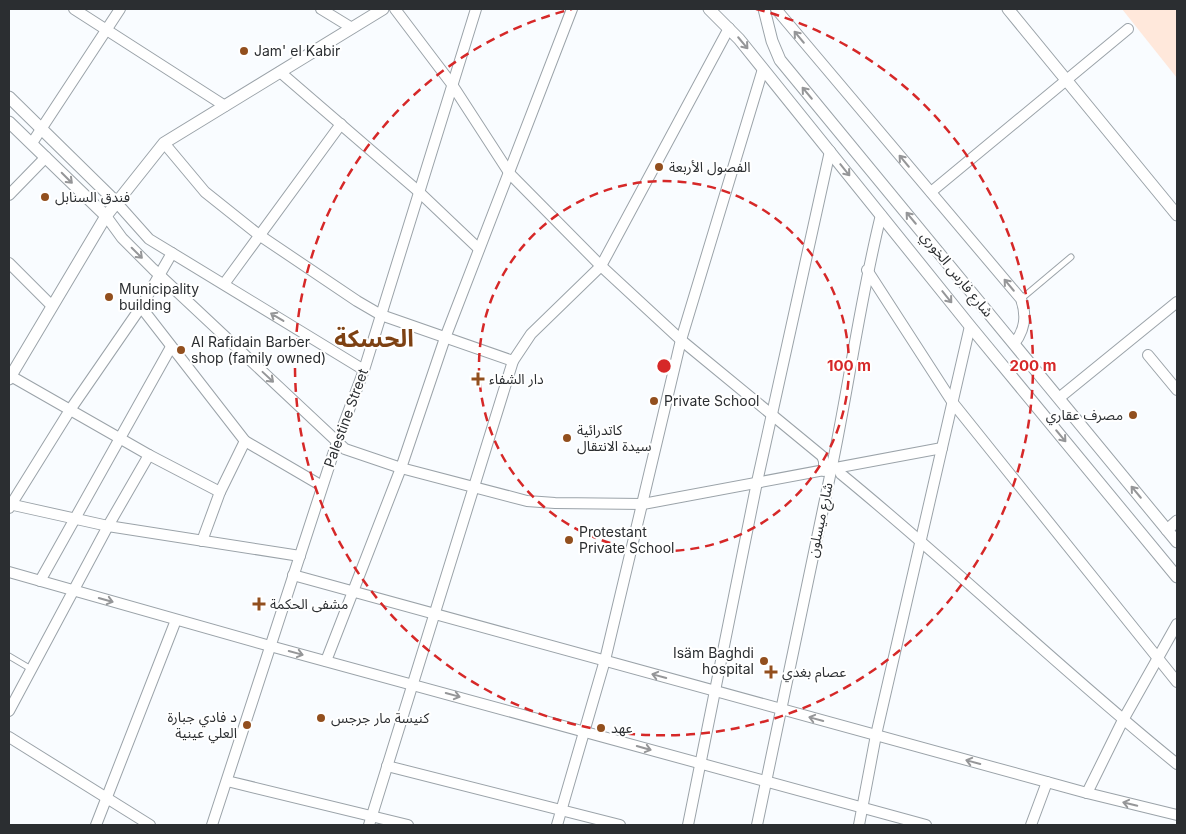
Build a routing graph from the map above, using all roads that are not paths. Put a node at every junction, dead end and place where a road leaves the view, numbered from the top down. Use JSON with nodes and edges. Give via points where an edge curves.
{"nodes":[{"id":1,"x":74,"y":9,"type":"edge"},
{"id":2,"x":120,"y":9,"type":"edge"},
{"id":3,"x":321,"y":9,"type":"edge"},
{"id":4,"x":383,"y":9,"type":"edge"},
{"id":5,"x":395,"y":9,"type":"edge"},
{"id":6,"x":476,"y":9,"type":"edge"},
{"id":7,"x":572,"y":9,"type":"edge"},
{"id":8,"x":709,"y":9,"type":"edge"},
{"id":9,"x":764,"y":9,"type":"edge"},
{"id":10,"x":776,"y":9,"type":"edge"},
{"id":11,"x":1008,"y":9,"type":"edge"},
{"id":12,"x":352,"y":28,"type":"junction"},
{"id":13,"x":729,"y":28,"type":"junction"},
{"id":14,"x":1128,"y":29,"type":"dead end"},
{"id":15,"x":106,"y":30,"type":"junction"},
{"id":16,"x":763,"y":69,"type":"junction"},
{"id":17,"x":280,"y":72,"type":"junction"},
{"id":18,"x":1066,"y":81,"type":"junction"},
{"id":19,"x":451,"y":83,"type":"junction"},
{"id":20,"x":9,"y":97,"type":"edge"},
{"id":21,"x":225,"y":106,"type":"junction"},
{"id":22,"x":9,"y":122,"type":"edge"},
{"id":23,"x":341,"y":124,"type":"junction"},
{"id":24,"x":42,"y":131,"type":"junction"},
{"id":25,"x":164,"y":143,"type":"junction"},
{"id":26,"x":32,"y":144,"type":"junction"},
{"id":27,"x":830,"y":152,"type":"junction"},
{"id":28,"x":46,"y":157,"type":"junction"},
{"id":29,"x":510,"y":174,"type":"junction"},
{"id":30,"x":418,"y":191,"type":"junction"},
{"id":31,"x":931,"y":192,"type":"junction"},
{"id":32,"x":9,"y":195,"type":"edge"},
{"id":33,"x":116,"y":202,"type":"junction"},
{"id":34,"x":881,"y":215,"type":"junction"},
{"id":35,"x":1177,"y":215,"type":"edge"},
{"id":36,"x":106,"y":216,"type":"junction"},
{"id":37,"x":259,"y":236,"type":"junction"},
{"id":38,"x":479,"y":249,"type":"junction"},
{"id":39,"x":172,"y":253,"type":"junction"},
{"id":40,"x":1071,"y":257,"type":"dead end"},
{"id":41,"x":9,"y":263,"type":"edge"},
{"id":42,"x":601,"y":266,"type":"junction"},
{"id":43,"x":867,"y":270,"type":"junction"},
{"id":44,"x":160,"y":274,"type":"junction"},
{"id":45,"x":224,"y":284,"type":"junction"},
{"id":46,"x":1021,"y":299,"type":"junction"},
{"id":47,"x":1177,"y":302,"type":"edge"},
{"id":48,"x":52,"y":306,"type":"junction"},
{"id":49,"x":141,"y":307,"type":"junction"},
{"id":50,"x":380,"y":316,"type":"junction"},
{"id":51,"x":970,"y":326,"type":"junction"},
{"id":52,"x":445,"y":338,"type":"junction"},
{"id":53,"x":681,"y":340,"type":"junction"},
{"id":54,"x":1014,"y":344,"type":"junction"},
{"id":55,"x":171,"y":347,"type":"junction"},
{"id":56,"x":1148,"y":354,"type":"dead end"},
{"id":57,"x":513,"y":361,"type":"junction"},
{"id":58,"x":364,"y":370,"type":"junction"},
{"id":59,"x":9,"y":377,"type":"edge"},
{"id":60,"x":1177,"y":390,"type":"edge"},
{"id":61,"x":1059,"y":398,"type":"junction"},
{"id":62,"x":953,"y":403,"type":"junction"},
{"id":63,"x":70,"y":410,"type":"junction"},
{"id":64,"x":772,"y":414,"type":"junction"},
{"id":65,"x":120,"y":438,"type":"junction"},
{"id":66,"x":245,"y":441,"type":"junction"},
{"id":67,"x":337,"y":442,"type":"junction"},
{"id":68,"x":942,"y":448,"type":"junction"},
{"id":69,"x":149,"y":455,"type":"junction"},
{"id":70,"x":401,"y":468,"type":"junction"},
{"id":71,"x":831,"y":469,"type":"junction"},
{"id":72,"x":756,"y":482,"type":"junction"},
{"id":73,"x":322,"y":486,"type":"junction"},
{"id":74,"x":473,"y":487,"type":"junction"},
{"id":75,"x":220,"y":492,"type":"junction"},
{"id":76,"x":643,"y":504,"type":"junction"},
{"id":77,"x":9,"y":506,"type":"edge"},
{"id":78,"x":74,"y":520,"type":"junction"},
{"id":79,"x":1177,"y":521,"type":"edge"},
{"id":80,"x":108,"y":526,"type":"junction"},
{"id":81,"x":1167,"y":530,"type":"junction"},
{"id":82,"x":921,"y":540,"type":"junction"},
{"id":83,"x":202,"y":541,"type":"junction"},
{"id":84,"x":1177,"y":542,"type":"edge"},
{"id":85,"x":300,"y":556,"type":"junction"},
{"id":86,"x":9,"y":572,"type":"edge"},
{"id":87,"x":294,"y":575,"type":"junction"},
{"id":88,"x":1177,"y":577,"type":"edge"},
{"id":89,"x":40,"y":581,"type":"junction"},
{"id":90,"x":74,"y":591,"type":"junction"},
{"id":91,"x":353,"y":591,"type":"junction"},
{"id":92,"x":433,"y":613,"type":"junction"},
{"id":93,"x":176,"y":620,"type":"junction"},
{"id":94,"x":1177,"y":624,"type":"edge"},
{"id":95,"x":270,"y":646,"type":"junction"},
{"id":96,"x":9,"y":656,"type":"edge"},
{"id":97,"x":1158,"y":658,"type":"junction"},
{"id":98,"x":605,"y":660,"type":"junction"},
{"id":99,"x":326,"y":661,"type":"junction"},
{"id":100,"x":31,"y":669,"type":"junction"},
{"id":101,"x":1177,"y":682,"type":"edge"},
{"id":102,"x":412,"y":684,"type":"junction"},
{"id":103,"x":714,"y":690,"type":"junction"},
{"id":104,"x":780,"y":709,"type":"junction"},
{"id":105,"x":9,"y":711,"type":"edge"},
{"id":106,"x":1123,"y":720,"type":"junction"},
{"id":107,"x":584,"y":731,"type":"junction"},
{"id":108,"x":876,"y":735,"type":"junction"},
{"id":109,"x":9,"y":737,"type":"edge"},
{"id":110,"x":700,"y":764,"type":"junction"},
{"id":111,"x":1177,"y":764,"type":"edge"},
{"id":112,"x":387,"y":766,"type":"junction"},
{"id":113,"x":227,"y":781,"type":"junction"},
{"id":114,"x":766,"y":782,"type":"junction"},
{"id":115,"x":1047,"y":782,"type":"junction"},
{"id":116,"x":1087,"y":793,"type":"junction"},
{"id":117,"x":106,"y":800,"type":"junction"},
{"id":118,"x":863,"y":810,"type":"junction"},
{"id":119,"x":561,"y":812,"type":"junction"},
{"id":120,"x":1177,"y":815,"type":"edge"},
{"id":121,"x":370,"y":821,"type":"edge"},
{"id":122,"x":96,"y":825,"type":"edge"},
{"id":123,"x":150,"y":825,"type":"edge"},
{"id":124,"x":212,"y":825,"type":"edge"},
{"id":125,"x":408,"y":825,"type":"edge"},
{"id":126,"x":558,"y":825,"type":"edge"},
{"id":127,"x":620,"y":825,"type":"edge"},
{"id":128,"x":688,"y":825,"type":"edge"},
{"id":129,"x":757,"y":825,"type":"edge"},
{"id":130,"x":860,"y":825,"type":"edge"},
{"id":131,"x":926,"y":825,"type":"edge"},
{"id":132,"x":1031,"y":825,"type":"edge"}],
"edges":[{"from":1,"to":15,"type":"street"},
{"from":2,"to":15,"type":"street"},
{"from":3,"to":12,"type":"street"},
{"from":4,"to":12,"type":"street"},
{"from":5,"to":19,"type":"street"},
{"from":6,"to":19,"type":"street","name":"Palestine Street"},
{"from":7,"to":29,"type":"street"},
{"from":8,"to":13,"type":"street"},
{"from":54,"to":9,"type":"street","name":"شارع فارس الخوري","one_way":true,"via":[[780,60]]},
{"from":31,"to":10,"type":"street","one_way":true},
{"from":11,"to":18,"type":"street"},
{"from":12,"to":17,"type":"street"},
{"from":13,"to":16,"type":"street","one_way":true},
{"from":13,"to":42,"type":"street"},
{"from":14,"to":18,"type":"street"},
{"from":15,"to":21,"type":"street"},
{"from":15,"to":24,"type":"street"},
{"from":16,"to":27,"type":"street"},
{"from":16,"to":53,"type":"street"},
{"from":17,"to":21,"type":"street"},
{"from":17,"to":23,"type":"street"},
{"from":18,"to":31,"type":"street"},
{"from":18,"to":35,"type":"street"},
{"from":19,"to":29,"type":"street"},
{"from":19,"to":30,"type":"street","name":"Palestine Street"},
{"from":20,"to":24,"type":"street"},
{"from":21,"to":25,"type":"street"},
{"from":22,"to":26,"type":"street"},
{"from":23,"to":30,"type":"street"},
{"from":23,"to":37,"type":"street"},
{"from":24,"to":26,"type":"street"},
{"from":24,"to":33,"type":"street"},
{"from":25,"to":33,"type":"street"},
{"from":25,"to":37,"type":"street","via":[[204,192]]},
{"from":26,"to":28,"type":"street"},
{"from":27,"to":34,"type":"street","one_way":true},
{"from":27,"to":64,"type":"street"},
{"from":28,"to":32,"type":"street"},
{"from":28,"to":36,"type":"street","one_way":true},
{"from":29,"to":38,"type":"street"},
{"from":29,"to":42,"type":"street"},
{"from":30,"to":38,"type":"street"},
{"from":30,"to":50,"type":"street","name":"Palestine Street"},
{"from":46,"to":31,"type":"street","one_way":true},
{"from":33,"to":36,"type":"street"},
{"from":33,"to":39,"type":"street","via":[[149,239]]},
{"from":34,"to":43,"type":"street","name":"شارع ميسلون"},
{"from":34,"to":51,"type":"street","one_way":true},
{"from":36,"to":44,"type":"street","one_way":true,"via":[[122,238]]},
{"from":36,"to":48,"type":"street"},
{"from":37,"to":45,"type":"street"},
{"from":37,"to":50,"type":"street"},
{"from":38,"to":52,"type":"street"},
{"from":39,"to":44,"type":"street"},
{"from":39,"to":45,"type":"street"},
{"from":40,"to":46,"type":"lane"},
{"from":41,"to":48,"type":"street"},
{"from":42,"to":53,"type":"street"},
{"from":42,"to":57,"type":"street","via":[[531,334]]},
{"from":43,"to":62,"type":"street"},
{"from":43,"to":71,"type":"street","name":"شارع ميسلون"},
{"from":44,"to":49,"type":"street"},
{"from":44,"to":67,"type":"street","one_way":true},
{"from":58,"to":45,"type":"street","one_way":true},
{"from":46,"to":54,"type":"street","via":[[1024,325]]},
{"from":47,"to":61,"type":"street"},
{"from":48,"to":59,"type":"street"},
{"from":49,"to":55,"type":"street"},
{"from":49,"to":63,"type":"street"},
{"from":50,"to":52,"type":"street"},
{"from":50,"to":58,"type":"street","name":"Palestine Street"},
{"from":51,"to":62,"type":"street"},
{"from":51,"to":88,"type":"street","one_way":true},
{"from":52,"to":57,"type":"street"},
{"from":52,"to":70,"type":"street"},
{"from":53,"to":64,"type":"street"},
{"from":53,"to":76,"type":"street"},
{"from":54,"to":61,"type":"street","name":"شارع فارس الخوري"},
{"from":55,"to":65,"type":"street"},
{"from":55,"to":66,"type":"street"},
{"from":56,"to":60,"type":"street"},
{"from":57,"to":74,"type":"street"},
{"from":58,"to":67,"type":"street","name":"Palestine Street"},
{"from":59,"to":63,"type":"street"},
{"from":81,"to":61,"type":"street","name":"شارع فارس الخوري","one_way":true},
{"from":62,"to":68,"type":"street"},
{"from":62,"to":97,"type":"street"},
{"from":63,"to":65,"type":"street"},
{"from":63,"to":77,"type":"street"},
{"from":64,"to":71,"type":"street","via":[[822,456]]},
{"from":64,"to":72,"type":"street"},
{"from":65,"to":69,"type":"street"},
{"from":65,"to":78,"type":"street"},
{"from":66,"to":73,"type":"street"},
{"from":66,"to":75,"type":"street"},
{"from":67,"to":70,"type":"street","via":[[350,452]]},
{"from":67,"to":73,"type":"street","name":"Palestine Street"},
{"from":68,"to":71,"type":"street"},
{"from":68,"to":82,"type":"street"},
{"from":69,"to":75,"type":"street"},
{"from":69,"to":80,"type":"street"},
{"from":70,"to":74,"type":"street"},
{"from":70,"to":91,"type":"street"},
{"from":71,"to":72,"type":"street"},
{"from":71,"to":82,"type":"street"},
{"from":71,"to":104,"type":"street","name":"شارع ميسلون"},
{"from":72,"to":76,"type":"street"},
{"from":72,"to":103,"type":"street"},
{"from":73,"to":85,"type":"street","name":"Palestine Street"},
{"from":74,"to":76,"type":"street","via":[[540,502]]},
{"from":74,"to":92,"type":"street"},
{"from":75,"to":83,"type":"street"},
{"from":76,"to":98,"type":"street"},
{"from":77,"to":78,"type":"street"},
{"from":78,"to":80,"type":"street"},
{"from":78,"to":89,"type":"street"},
{"from":79,"to":81,"type":"street"},
{"from":80,"to":83,"type":"street"},
{"from":80,"to":90,"type":"street"},
{"from":81,"to":84,"type":"street","name":"شارع فارس الخوري"},
{"from":82,"to":106,"type":"street"},
{"from":82,"to":108,"type":"street"},
{"from":83,"to":85,"type":"street"},
{"from":85,"to":87,"type":"street","name":"Palestine Street"},
{"from":86,"to":89,"type":"street"},
{"from":87,"to":91,"type":"street"},
{"from":87,"to":95,"type":"street","name":"Palestine Street"},
{"from":89,"to":90,"type":"street"},
{"from":90,"to":93,"type":"street","one_way":true},
{"from":90,"to":100,"type":"street"},
{"from":91,"to":92,"type":"street"},
{"from":91,"to":99,"type":"street"},
{"from":92,"to":98,"type":"street"},
{"from":92,"to":102,"type":"street"},
{"from":93,"to":95,"type":"street"},
{"from":93,"to":117,"type":"street"},
{"from":94,"to":97,"type":"street"},
{"from":95,"to":99,"type":"street","one_way":true},
{"from":95,"to":113,"type":"street","name":"Palestine Street"},
{"from":96,"to":100,"type":"lane"},
{"from":97,"to":101,"type":"street"},
{"from":97,"to":106,"type":"street"},
{"from":103,"to":98,"type":"street","one_way":true},
{"from":98,"to":107,"type":"street"},
{"from":99,"to":102,"type":"street"},
{"from":100,"to":105,"type":"street"},
{"from":102,"to":107,"type":"street","one_way":true},
{"from":102,"to":112,"type":"street"},
{"from":103,"to":104,"type":"street"},
{"from":103,"to":110,"type":"street"},
{"from":108,"to":104,"type":"street","one_way":true},
{"from":104,"to":114,"type":"street","name":"شارع ميسلون"},
{"from":106,"to":111,"type":"street"},
{"from":106,"to":116,"type":"street"},
{"from":107,"to":110,"type":"street","one_way":true},
{"from":107,"to":119,"type":"street"},
{"from":115,"to":108,"type":"street","one_way":true},
{"from":108,"to":118,"type":"street"},
{"from":109,"to":117,"type":"street"},
{"from":110,"to":114,"type":"street"},
{"from":110,"to":128,"type":"street"},
{"from":112,"to":119,"type":"street"},
{"from":112,"to":121,"type":"street"},
{"from":113,"to":121,"type":"street"},
{"from":113,"to":124,"type":"street","name":"Palestine Street"},
{"from":114,"to":118,"type":"street"},
{"from":114,"to":129,"type":"street","name":"شارع ميسلون"},
{"from":115,"to":116,"type":"street"},
{"from":115,"to":132,"type":"street"},
{"from":120,"to":116,"type":"street","one_way":true},
{"from":117,"to":122,"type":"street"},
{"from":117,"to":123,"type":"street"},
{"from":118,"to":130,"type":"street"},
{"from":118,"to":131,"type":"street"},
{"from":119,"to":126,"type":"street"},
{"from":119,"to":127,"type":"street"},
{"from":121,"to":125,"type":"street"}]}
